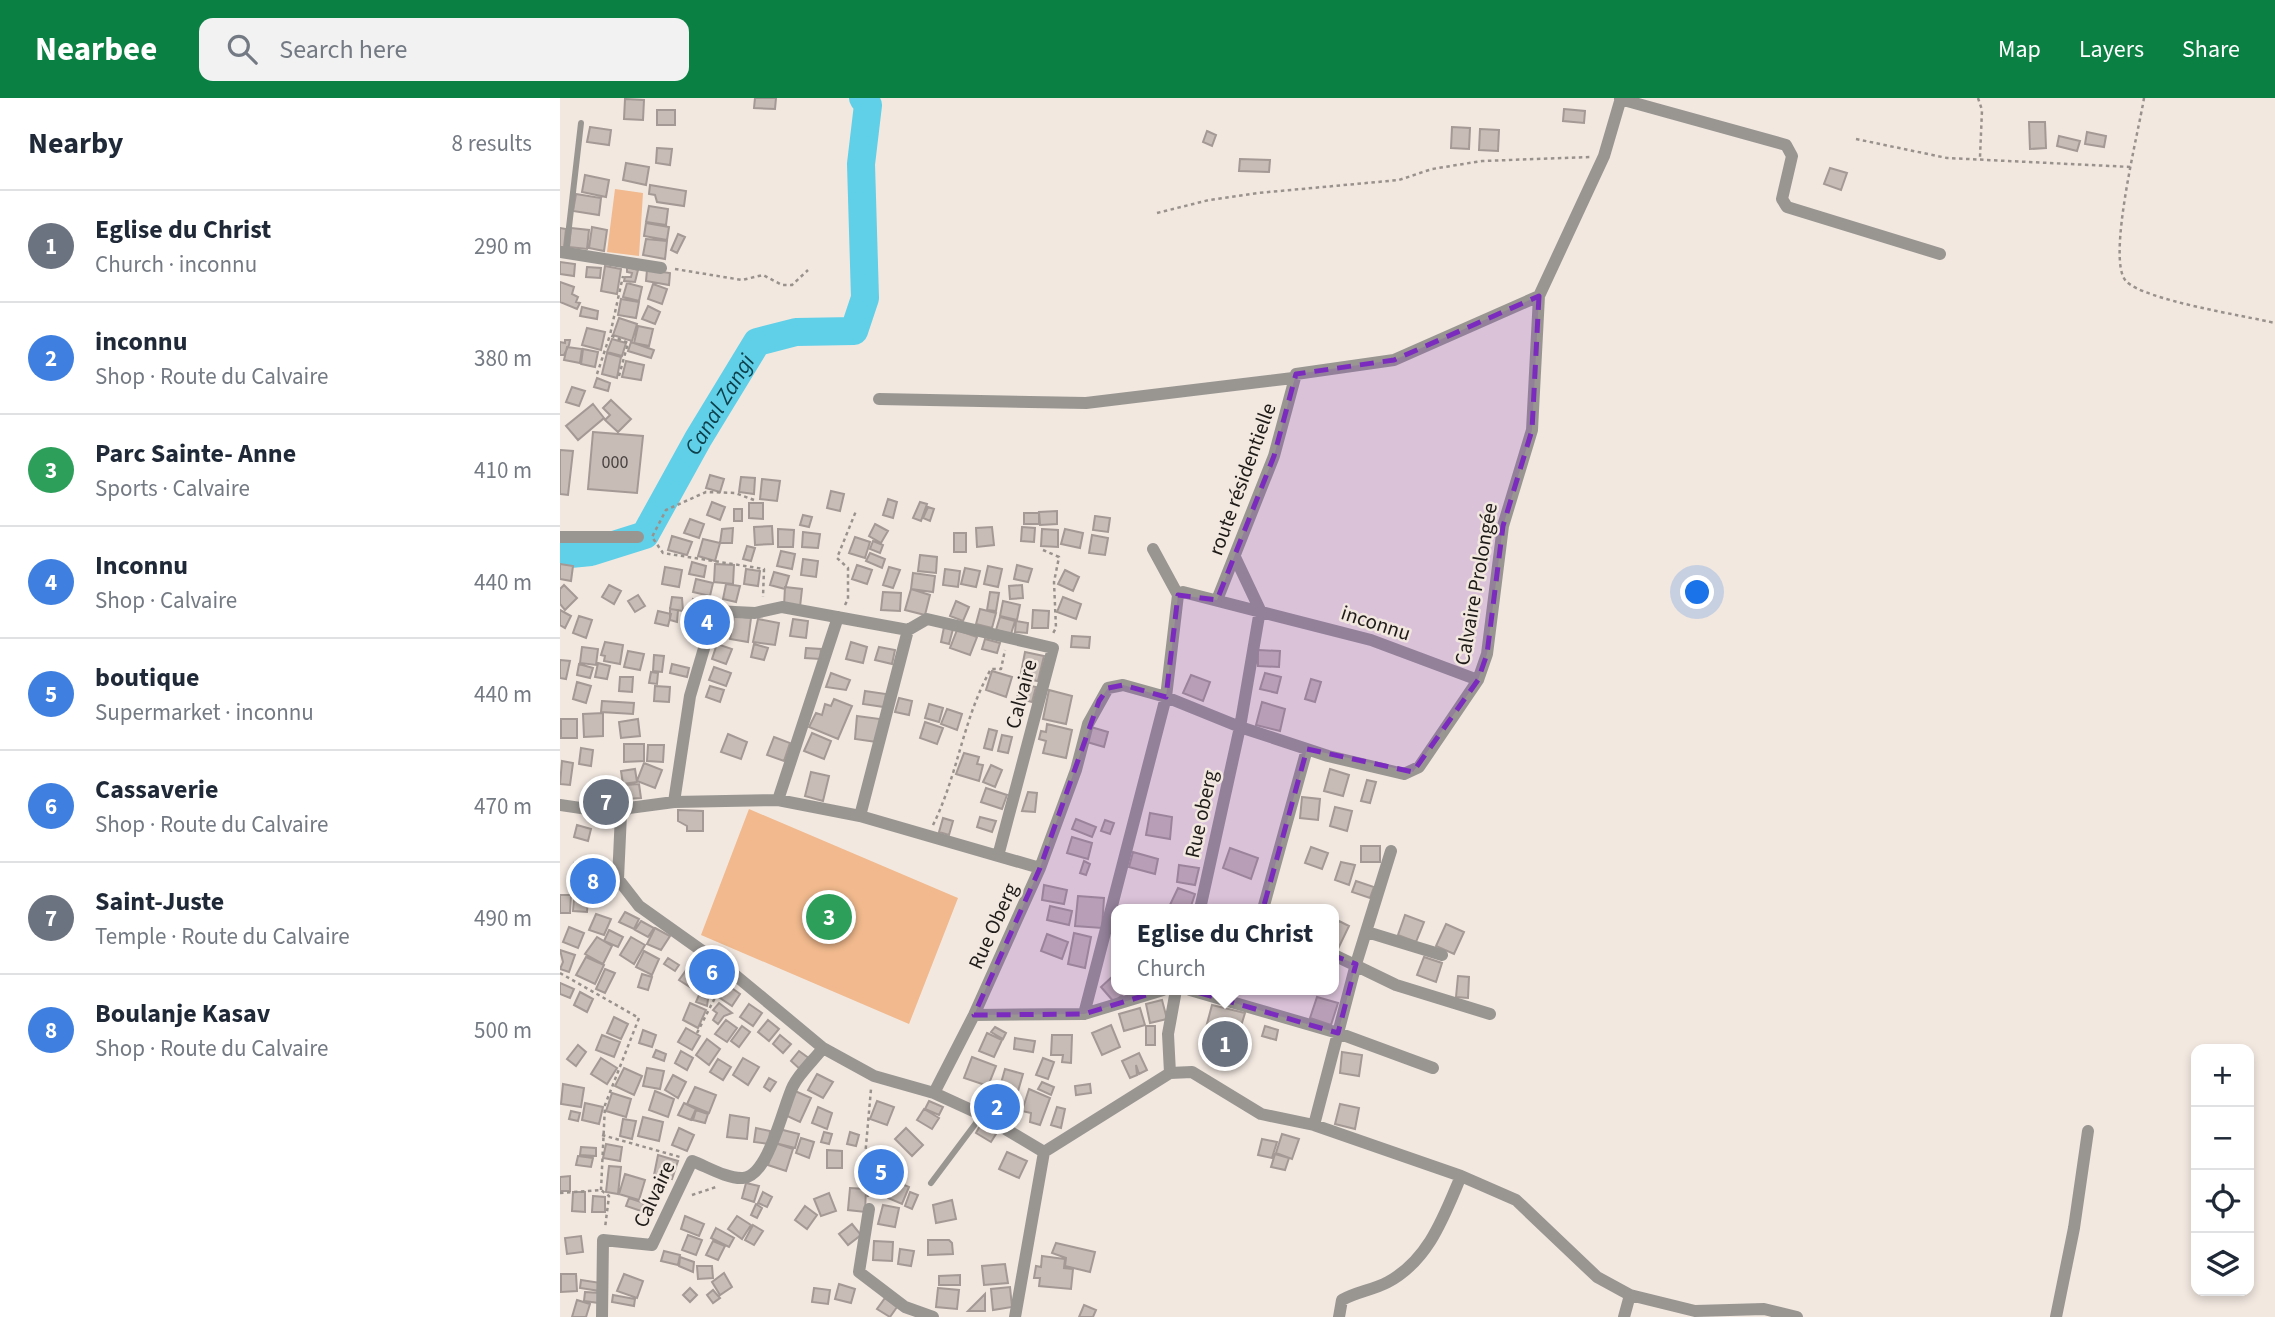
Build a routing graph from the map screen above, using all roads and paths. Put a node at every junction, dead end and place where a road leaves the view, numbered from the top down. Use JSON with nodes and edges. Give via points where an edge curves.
{"nodes":[{"id":1,"x":1978,"y":98,"type":"edge"},
{"id":2,"x":2144,"y":98,"type":"edge"},
{"id":3,"x":1620,"y":99,"type":"edge"},
{"id":4,"x":581,"y":123,"type":"dead end"},
{"id":5,"x":1856,"y":139,"type":"dead end"},
{"id":6,"x":1604,"y":156,"type":"junction"},
{"id":7,"x":1980,"y":158,"type":"junction"},
{"id":8,"x":2131,"y":167,"type":"junction"},
{"id":9,"x":1157,"y":213,"type":"dead end"},
{"id":10,"x":563,"y":252,"type":"edge"},
{"id":11,"x":1940,"y":254,"type":"dead end"},
{"id":12,"x":626,"y":262,"type":"junction"},
{"id":13,"x":661,"y":268,"type":"joint"},
{"id":14,"x":808,"y":270,"type":"dead end"},
{"id":15,"x":1539,"y":296,"type":"junction"},
{"id":16,"x":2275,"y":323,"type":"edge"},
{"id":17,"x":610,"y":335,"type":"junction"},
{"id":18,"x":597,"y":373,"type":"dead end"},
{"id":19,"x":619,"y":376,"type":"dead end"},
{"id":20,"x":1293,"y":378,"type":"junction"},
{"id":21,"x":878,"y":398,"type":"dead end"},
{"id":22,"x":754,"y":500,"type":"dead end"},
{"id":23,"x":856,"y":511,"type":"dead end"},
{"id":24,"x":560,"y":537,"type":"edge"},
{"id":25,"x":638,"y":537,"type":"dead end"},
{"id":26,"x":1153,"y":549,"type":"dead end"},
{"id":27,"x":1042,"y":550,"type":"dead end"},
{"id":28,"x":1234,"y":557,"type":"junction"},
{"id":29,"x":1178,"y":595,"type":"junction"},
{"id":30,"x":1217,"y":600,"type":"junction"},
{"id":31,"x":766,"y":610,"type":"junction"},
{"id":32,"x":1260,"y":610,"type":"junction"},
{"id":33,"x":838,"y":617,"type":"junction"},
{"id":34,"x":908,"y":630,"type":"junction"},
{"id":35,"x":1013,"y":639,"type":"junction"},
{"id":36,"x":1044,"y":646,"type":"junction"},
{"id":37,"x":1478,"y":680,"type":"junction"},
{"id":38,"x":1166,"y":697,"type":"junction"},
{"id":39,"x":1240,"y":727,"type":"junction"},
{"id":40,"x":1307,"y":749,"type":"junction"},
{"id":41,"x":1076,"y":770,"type":"joint"},
{"id":42,"x":778,"y":800,"type":"junction"},
{"id":43,"x":674,"y":802,"type":"junction"},
{"id":44,"x":560,"y":805,"type":"edge"},
{"id":45,"x":621,"y":814,"type":"junction"},
{"id":46,"x":860,"y":816,"type":"junction"},
{"id":47,"x":928,"y":835,"type":"junction"},
{"id":48,"x":1391,"y":851,"type":"dead end"},
{"id":49,"x":998,"y":856,"type":"junction"},
{"id":50,"x":1040,"y":868,"type":"junction"},
{"id":51,"x":1112,"y":904,"type":"edge"},
{"id":52,"x":1201,"y":904,"type":"edge"},
{"id":53,"x":1265,"y":904,"type":"edge"},
{"id":54,"x":1111,"y":910,"type":"edge"},
{"id":55,"x":1367,"y":932,"type":"junction"},
{"id":56,"x":1442,"y":955,"type":"dead end"},
{"id":57,"x":1339,"y":957,"type":"edge"},
{"id":58,"x":1356,"y":964,"type":"junction"},
{"id":59,"x":729,"y":970,"type":"junction"},
{"id":60,"x":560,"y":973,"type":"edge"},
{"id":61,"x":1147,"y":995,"type":"edge"},
{"id":62,"x":1175,"y":995,"type":"edge"},
{"id":63,"x":1207,"y":995,"type":"edge"},
{"id":64,"x":1084,"y":1014,"type":"junction"},
{"id":65,"x":1490,"y":1014,"type":"dead end"},
{"id":66,"x":974,"y":1015,"type":"junction"},
{"id":67,"x":697,"y":1033,"type":"dead end"},
{"id":68,"x":1338,"y":1033,"type":"junction"},
{"id":69,"x":823,"y":1048,"type":"junction"},
{"id":70,"x":1433,"y":1069,"type":"dead end"},
{"id":71,"x":1170,"y":1073,"type":"junction"},
{"id":72,"x":874,"y":1076,"type":"junction"},
{"id":73,"x":934,"y":1093,"type":"junction"},
{"id":74,"x":982,"y":1115,"type":"junction"},
{"id":75,"x":1314,"y":1125,"type":"junction"},
{"id":76,"x":2088,"y":1131,"type":"dead end"},
{"id":77,"x":602,"y":1135,"type":"junction"},
{"id":78,"x":1044,"y":1152,"type":"junction"},
{"id":79,"x":691,"y":1161,"type":"junction"},
{"id":80,"x":1461,"y":1176,"type":"junction"},
{"id":81,"x":931,"y":1183,"type":"dead end"},
{"id":82,"x":719,"y":1186,"type":"dead end"},
{"id":83,"x":601,"y":1190,"type":"junction"},
{"id":84,"x":560,"y":1193,"type":"edge"},
{"id":85,"x":673,"y":1202,"type":"junction"},
{"id":86,"x":869,"y":1209,"type":"joint"},
{"id":87,"x":603,"y":1240,"type":"junction"},
{"id":88,"x":1630,"y":1295,"type":"junction"},
{"id":89,"x":901,"y":1312,"type":"edge"},
{"id":90,"x":602,"y":1317,"type":"edge"},
{"id":91,"x":933,"y":1317,"type":"edge"},
{"id":92,"x":1015,"y":1317,"type":"edge"},
{"id":93,"x":1339,"y":1317,"type":"edge"},
{"id":94,"x":1624,"y":1317,"type":"edge"},
{"id":95,"x":1797,"y":1317,"type":"edge"},
{"id":96,"x":2056,"y":1317,"type":"edge"}],
"edges":[{"from":1,"to":7,"type":"path","via":[[1982,110]]},
{"from":2,"to":8,"type":"path"},
{"from":3,"to":6,"type":"street","name":"Calvaire Prolongée"},
{"from":3,"to":11,"type":"street","name":"Calvaire Prolongée","via":[[1786,145],[1793,156],[1782,199],[1787,207]]},
{"from":4,"to":10,"type":"lane"},
{"from":5,"to":7,"type":"path","via":[[1947,158]]},
{"from":6,"to":9,"type":"path","via":[[1482,160],[1399,180],[1258,193]]},
{"from":6,"to":15,"type":"street","name":"Calvaire Prolongée"},
{"from":7,"to":8,"type":"path"},
{"from":8,"to":16,"type":"path","via":[[2118,258],[2127,283],[2170,299]]},
{"from":10,"to":12,"type":"street"},
{"from":12,"to":13,"type":"street"},
{"from":12,"to":17,"type":"path"},
{"from":13,"to":14,"type":"path","via":[[742,280],[763,275],[782,285],[792,285]]},
{"from":15,"to":20,"type":"street","via":[[1394,360]]},
{"from":15,"to":37,"type":"street","name":"Calvaire Prolongée","via":[[1532,430],[1503,526],[1487,654]]},
{"from":17,"to":18,"type":"path"},
{"from":17,"to":19,"type":"path","via":[[628,343]]},
{"from":20,"to":21,"type":"street","via":[[1086,402]]},
{"from":20,"to":28,"type":"street","name":"route résidentielle","via":[[1291,402],[1274,456]]},
{"from":22,"to":31,"type":"path","via":[[735,493],[705,492],[666,510],[652,537],[663,553],[764,569],[762,601]]},
{"from":23,"to":33,"type":"path","via":[[837,558],[848,568],[848,599]]},
{"from":24,"to":25,"type":"street"},
{"from":26,"to":29,"type":"street"},
{"from":27,"to":36,"type":"path","via":[[1059,557],[1054,582],[1056,628]]},
{"from":28,"to":30,"type":"street","name":"route résidentielle"},
{"from":28,"to":32,"type":"street"},
{"from":29,"to":30,"type":"street","name":"inconnu"},
{"from":29,"to":38,"type":"street"},
{"from":30,"to":32,"type":"street","name":"inconnu"},
{"from":31,"to":33,"type":"street","name":"Calvaire","via":[[782,607]]},
{"from":31,"to":43,"type":"street","name":"Calvaire","via":[[715,611],[690,696]]},
{"from":32,"to":37,"type":"street","name":"inconnu","via":[[1371,640]]},
{"from":32,"to":39,"type":"street"},
{"from":33,"to":34,"type":"street","name":"Calvaire"},
{"from":33,"to":42,"type":"street"},
{"from":34,"to":35,"type":"street","name":"Calvaire","via":[[927,618]]},
{"from":34,"to":46,"type":"street"},
{"from":35,"to":36,"type":"street","name":"Calvaire"},
{"from":35,"to":47,"type":"path","via":[[1000,669],[990,669],[979,689],[945,800]]},
{"from":36,"to":49,"type":"street","name":"Calvaire","via":[[1053,648]]},
{"from":37,"to":40,"type":"street","name":"Calvaire Prolongée","via":[[1412,772],[1404,774]]},
{"from":38,"to":39,"type":"street","name":"Calvaire Prolongée"},
{"from":38,"to":41,"type":"street","name":"Calvaire Prolongée","via":[[1124,685],[1108,688],[1088,723]]},
{"from":38,"to":51,"type":"street"},
{"from":39,"to":40,"type":"street","name":"Calvaire Prolongée"},
{"from":39,"to":52,"type":"street","name":"Rue oberg"},
{"from":40,"to":53,"type":"street"},
{"from":41,"to":50,"type":"street","name":"Rue Oberg"},
{"from":42,"to":43,"type":"street"},
{"from":42,"to":46,"type":"street"},
{"from":43,"to":45,"type":"street","via":[[629,808]]},
{"from":44,"to":45,"type":"street"},
{"from":45,"to":59,"type":"street","via":[[618,878],[639,906]]},
{"from":46,"to":47,"type":"street"},
{"from":47,"to":49,"type":"street"},
{"from":48,"to":55,"type":"street"},
{"from":49,"to":50,"type":"street"},
{"from":50,"to":66,"type":"street","name":"Rue Oberg"},
{"from":54,"to":64,"type":"street"},
{"from":55,"to":56,"type":"street"},
{"from":55,"to":58,"type":"street"},
{"from":57,"to":58,"type":"street"},
{"from":58,"to":65,"type":"street","via":[[1396,985]]},
{"from":58,"to":68,"type":"street"},
{"from":59,"to":67,"type":"path"},
{"from":59,"to":69,"type":"street"},
{"from":60,"to":77,"type":"path","name":"Calvaire","via":[[639,1018],[605,1105]]},
{"from":61,"to":64,"type":"street"},
{"from":62,"to":71,"type":"street","via":[[1168,1034]]},
{"from":63,"to":68,"type":"street"},
{"from":64,"to":66,"type":"street"},
{"from":66,"to":73,"type":"street","name":"Rue Oberg"},
{"from":68,"to":70,"type":"street"},
{"from":68,"to":75,"type":"street"},
{"from":69,"to":72,"type":"street"},
{"from":69,"to":79,"type":"street","via":[[794,1085],[764,1160],[750,1175],[724,1174]]},
{"from":71,"to":75,"type":"street","via":[[1192,1072],[1261,1114]]},
{"from":71,"to":78,"type":"street"},
{"from":72,"to":73,"type":"street"},
{"from":72,"to":86,"type":"path","via":[[863,1180]]},
{"from":73,"to":74,"type":"street"},
{"from":74,"to":78,"type":"street"},
{"from":74,"to":81,"type":"lane"},
{"from":75,"to":80,"type":"street"},
{"from":76,"to":96,"type":"street"},
{"from":77,"to":79,"type":"path","name":"Calvaire"},
{"from":77,"to":83,"type":"path","name":"Calvaire"},
{"from":78,"to":92,"type":"street"},
{"from":79,"to":85,"type":"street","name":"Calvaire"},
{"from":80,"to":88,"type":"street","via":[[1516,1200],[1597,1277]]},
{"from":80,"to":93,"type":"street","via":[[1434,1239],[1407,1270],[1342,1300]]},
{"from":82,"to":85,"type":"path"},
{"from":83,"to":84,"type":"path"},
{"from":83,"to":87,"type":"path","name":"Calvaire","via":[[609,1196]]},
{"from":85,"to":87,"type":"street","name":"Calvaire","via":[[652,1245]]},
{"from":86,"to":89,"type":"street","via":[[859,1272]]},
{"from":87,"to":90,"type":"street","name":"Calvaire"},
{"from":88,"to":94,"type":"street"},
{"from":88,"to":95,"type":"street","via":[[1695,1311],[1764,1309]]},
{"from":89,"to":91,"type":"street"}]}
